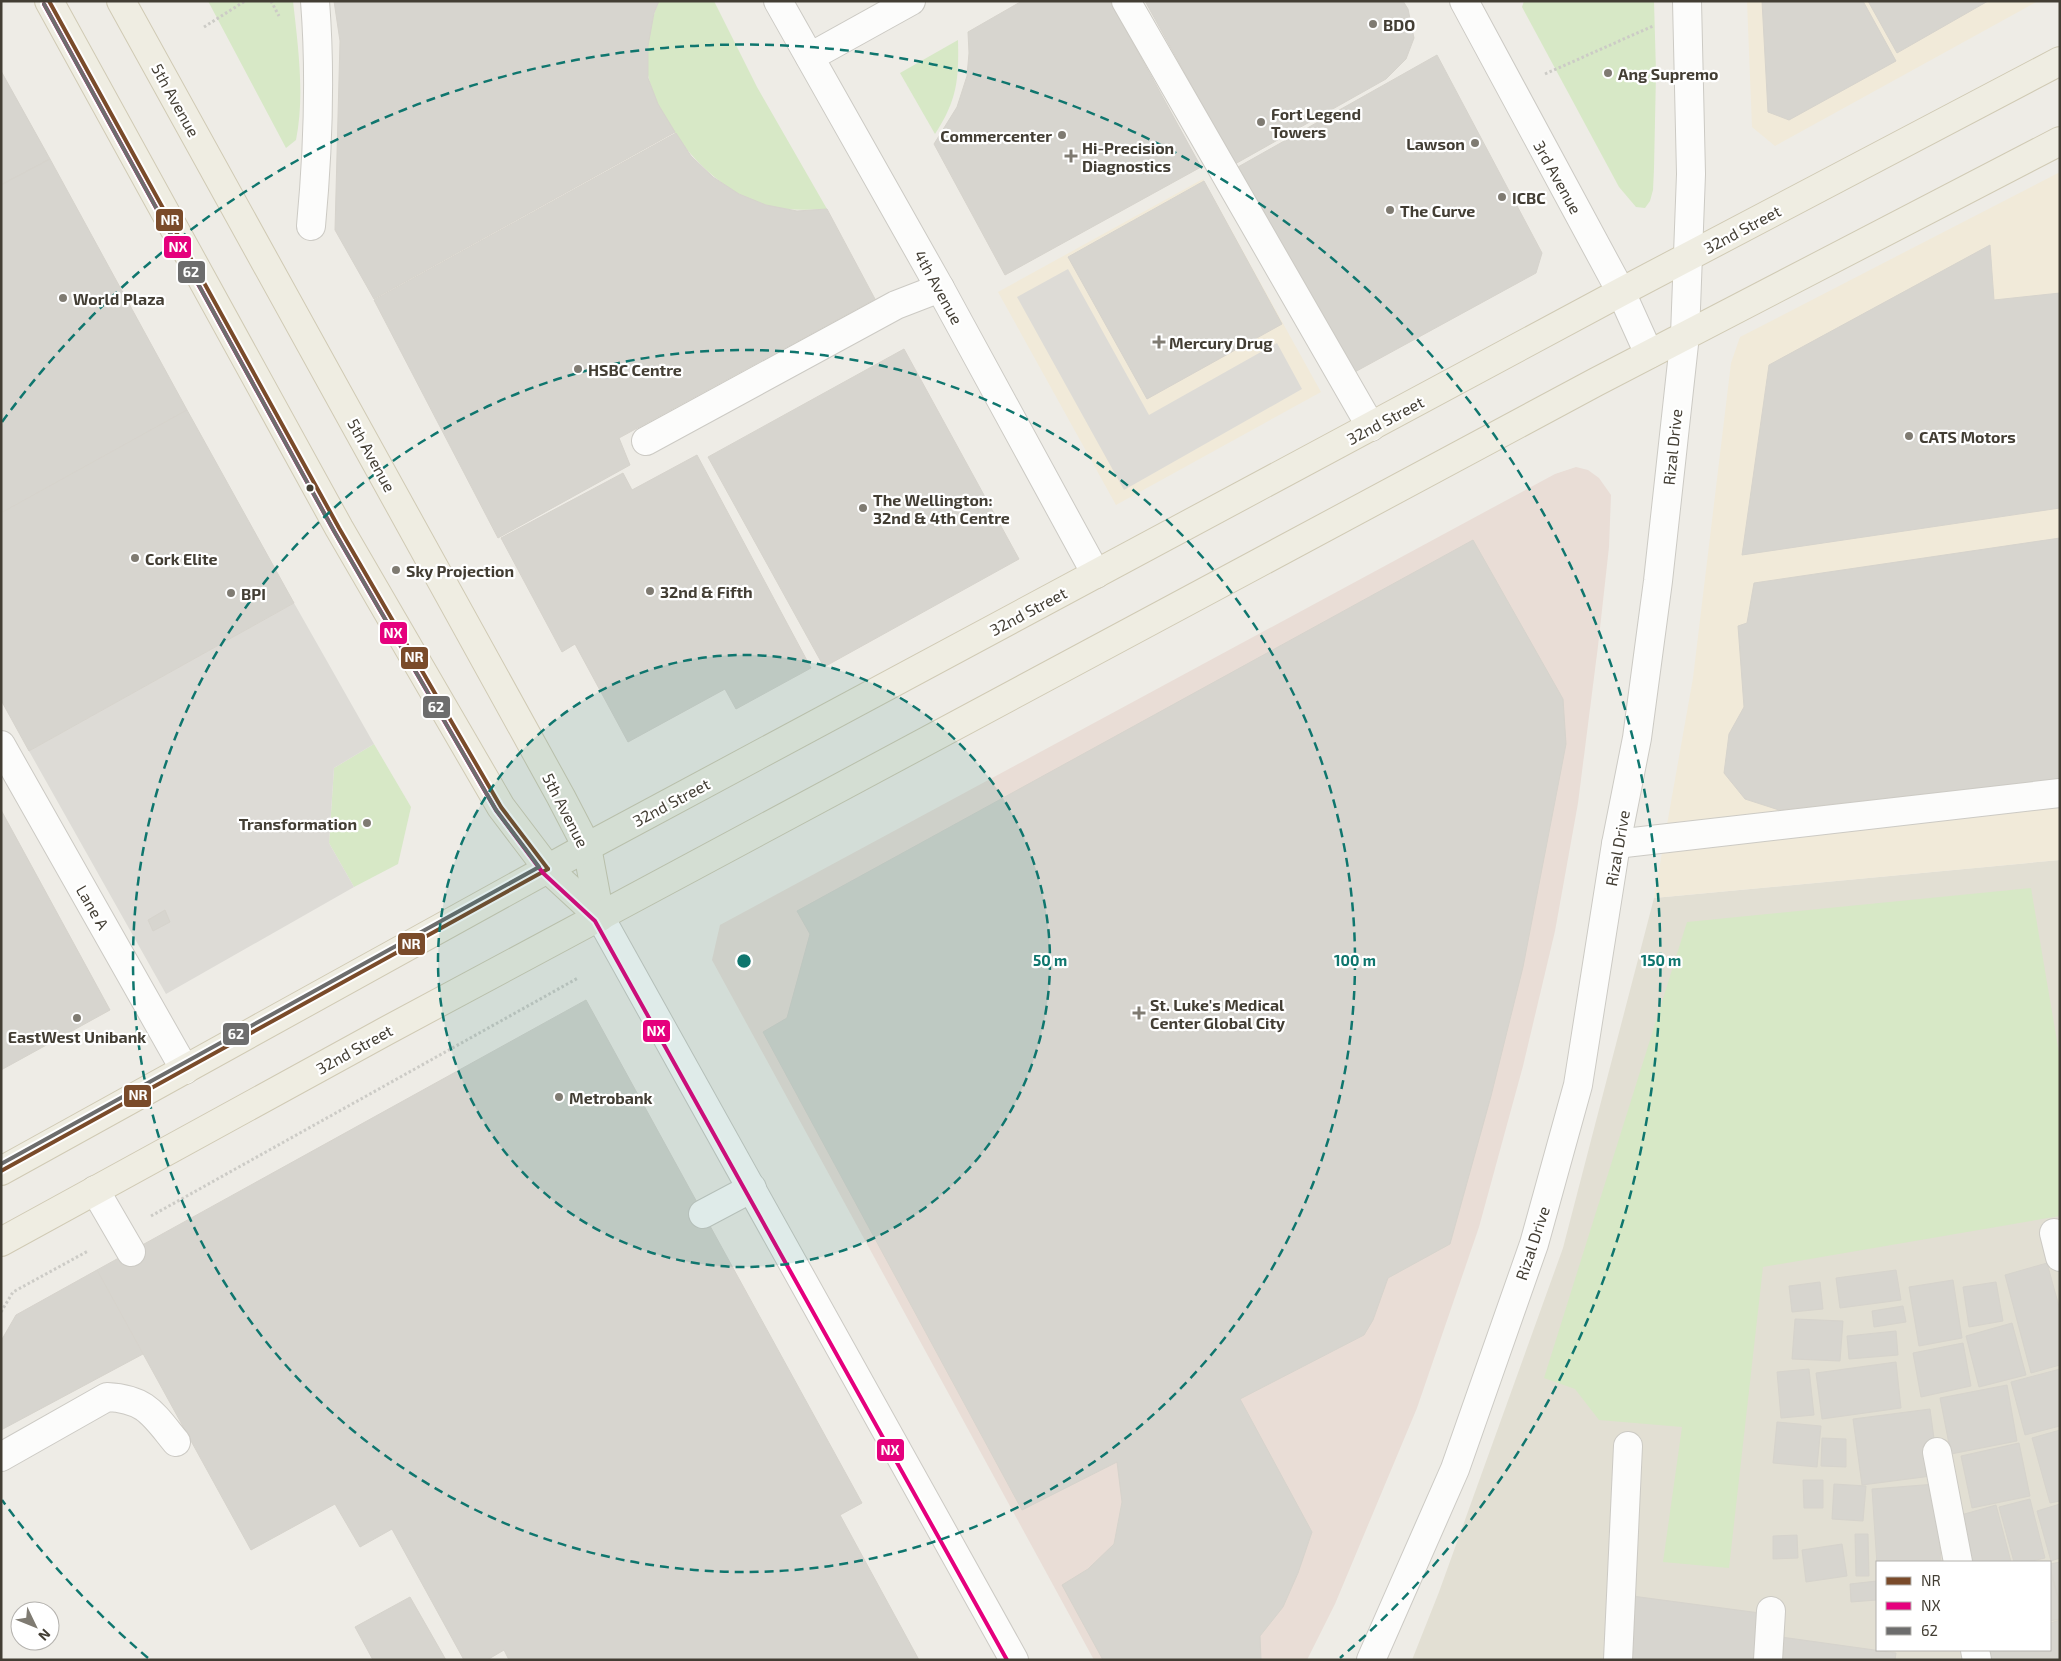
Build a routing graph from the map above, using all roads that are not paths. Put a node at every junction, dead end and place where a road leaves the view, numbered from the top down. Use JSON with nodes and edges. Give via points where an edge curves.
{"nodes":[{"id":1,"x":49,"y":1,"type":"edge"},
{"id":2,"x":121,"y":1,"type":"edge"},
{"id":3,"x":315,"y":1,"type":"edge"},
{"id":4,"x":778,"y":1,"type":"edge"},
{"id":5,"x":911,"y":1,"type":"edge"},
{"id":6,"x":1126,"y":1,"type":"edge"},
{"id":7,"x":1464,"y":1,"type":"edge"},
{"id":8,"x":1688,"y":6,"type":"edge"},
{"id":9,"x":810,"y":57,"type":"junction"},
{"id":10,"x":2060,"y":61,"type":"edge"},
{"id":11,"x":2060,"y":141,"type":"edge"},
{"id":12,"x":311,"y":226,"type":"dead end"},
{"id":13,"x":1688,"y":258,"type":"junction"},
{"id":14,"x":940,"y":288,"type":"junction"},
{"id":15,"x":1621,"y":292,"type":"junction"},
{"id":16,"x":1686,"y":335,"type":"junction"},
{"id":17,"x":1649,"y":354,"type":"junction"},
{"id":18,"x":1371,"y":428,"type":"junction"},
{"id":19,"x":646,"y":441,"type":"dead end"},
{"id":20,"x":1096,"y":574,"type":"junction"},
{"id":21,"x":5,"y":759,"type":"edge"},
{"id":22,"x":2060,"y":793,"type":"edge"},
{"id":23,"x":1616,"y":844,"type":"junction"},
{"id":24,"x":587,"y":847,"type":"junction"},
{"id":25,"x":548,"y":869,"type":"junction"},
{"id":26,"x":600,"y":917,"type":"junction"},
{"id":27,"x":185,"y":1070,"type":"junction"},
{"id":28,"x":1,"y":1171,"type":"edge"},
{"id":29,"x":752,"y":1188,"type":"junction"},
{"id":30,"x":95,"y":1190,"type":"junction"},
{"id":31,"x":703,"y":1214,"type":"dead end"},
{"id":32,"x":1,"y":1242,"type":"edge"},
{"id":33,"x":125,"y":1243,"type":"road end"},
{"id":34,"x":176,"y":1442,"type":"dead end"},
{"id":35,"x":1628,"y":1446,"type":"dead end"},
{"id":36,"x":1937,"y":1452,"type":"dead end"},
{"id":37,"x":1,"y":1457,"type":"edge"},
{"id":38,"x":1958,"y":1561,"type":"edge"},
{"id":39,"x":1771,"y":1611,"type":"dead end"},
{"id":40,"x":1014,"y":1660,"type":"edge"},
{"id":41,"x":1371,"y":1660,"type":"edge"},
{"id":42,"x":1618,"y":1660,"type":"edge"},
{"id":43,"x":1768,"y":1660,"type":"edge"}],
"edges":[{"from":1,"to":25,"type":"main road","name":"5th Avenue","via":[[339,528],[501,807]]},
{"from":2,"to":24,"type":"main road","name":"5th Avenue"},
{"from":3,"to":12,"type":"street","via":[[320,61]]},
{"from":4,"to":9,"type":"street","name":"4th Avenue"},
{"from":5,"to":9,"type":"street"},
{"from":6,"to":18,"type":"street"},
{"from":7,"to":15,"type":"street","name":"3rd Avenue"},
{"from":8,"to":13,"type":"street","name":"Rizal Drive","via":[[1691,174]]},
{"from":9,"to":14,"type":"street","name":"4th Avenue"},
{"from":10,"to":13,"type":"main road","name":"32nd Street"},
{"from":11,"to":16,"type":"main road","name":"32nd Street"},
{"from":13,"to":15,"type":"main road","name":"32nd Street"},
{"from":13,"to":16,"type":"street","name":"Rizal Drive"},
{"from":14,"to":19,"type":"street","via":[[896,305]]},
{"from":14,"to":20,"type":"street","name":"4th Avenue"},
{"from":15,"to":17,"type":"street","name":"3rd Avenue"},
{"from":15,"to":18,"type":"main road","name":"32nd Street"},
{"from":16,"to":17,"type":"main road","name":"32nd Street"},
{"from":16,"to":23,"type":"street","name":"Rizal Drive","via":[[1652,629],[1637,738]]},
{"from":17,"to":26,"type":"main road","name":"32nd Street"},
{"from":18,"to":20,"type":"main road","name":"32nd Street"},
{"from":20,"to":24,"type":"main road","name":"32nd Street"},
{"from":21,"to":27,"type":"street","name":"Lane A"},
{"from":22,"to":23,"type":"street"},
{"from":23,"to":41,"type":"street","name":"Rizal Drive","via":[[1578,1085],[1534,1244],[1455,1468]]},
{"from":24,"to":25,"type":"main road","name":"32nd Street"},
{"from":24,"to":26,"type":"main road","name":"5th Avenue"},
{"from":25,"to":26,"type":"main road","name":"5th Avenue"},
{"from":25,"to":27,"type":"main road","name":"32nd Street"},
{"from":26,"to":29,"type":"street","name":"5th Avenue"},
{"from":26,"to":30,"type":"main road","name":"32nd Street"},
{"from":27,"to":28,"type":"main road","name":"32nd Street"},
{"from":29,"to":31,"type":"street"},
{"from":29,"to":40,"type":"street","name":"5th Avenue"},
{"from":30,"to":32,"type":"main road","name":"32nd Street"},
{"from":30,"to":33,"type":"street"},
{"from":34,"to":37,"type":"street","via":[[144,1406],[127,1398],[107,1397]]},
{"from":35,"to":42,"type":"street"},
{"from":36,"to":38,"type":"street"},
{"from":39,"to":43,"type":"street"}]}
